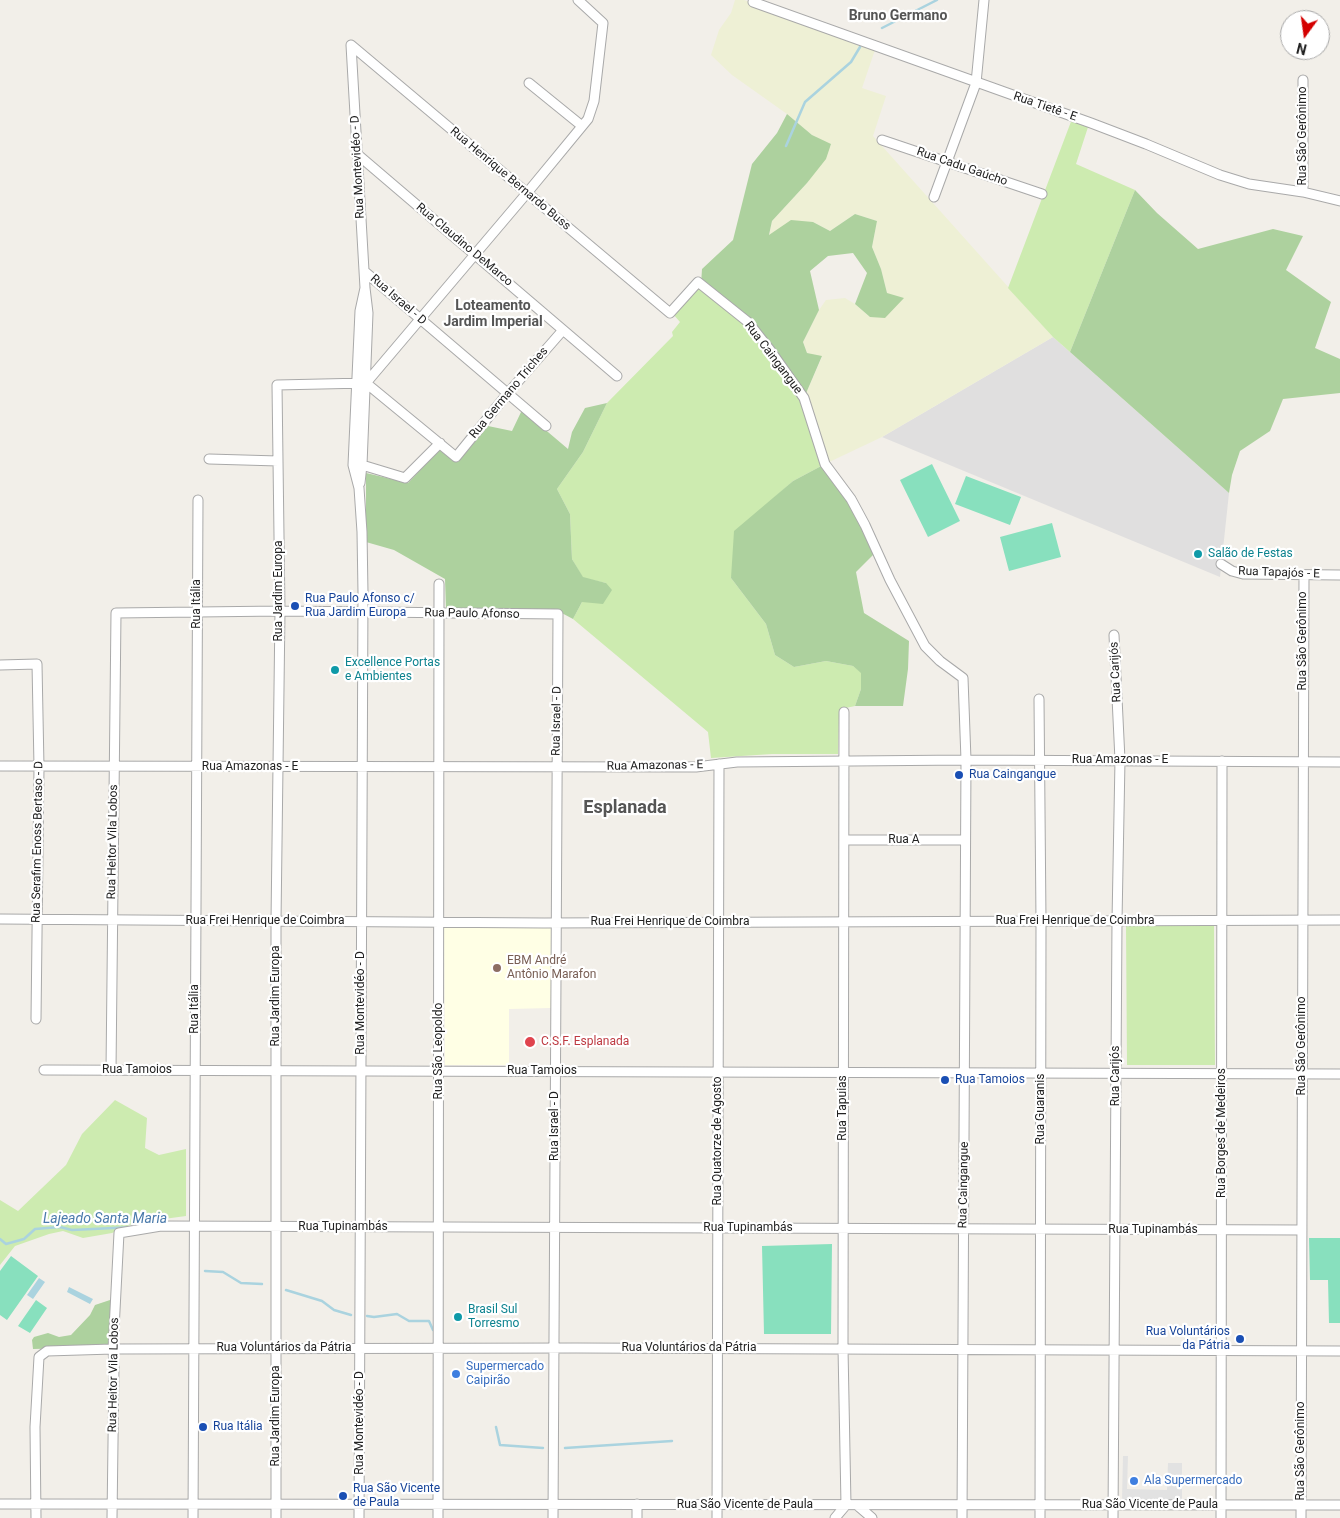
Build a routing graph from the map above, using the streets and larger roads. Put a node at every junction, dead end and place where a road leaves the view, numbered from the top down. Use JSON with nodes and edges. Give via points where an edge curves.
{"nodes":[{"id":1,"x":578,"y":0,"type":"edge"},
{"id":2,"x":984,"y":0,"type":"edge"},
{"id":3,"x":753,"y":2,"type":"dead end"},
{"id":4,"x":769,"y":4,"type":"edge"},
{"id":5,"x":351,"y":45,"type":"joint"},
{"id":6,"x":1302,"y":80,"type":"dead end"},
{"id":7,"x":529,"y":83,"type":"dead end"},
{"id":8,"x":976,"y":83,"type":"junction"},
{"id":9,"x":585,"y":122,"type":"junction"},
{"id":10,"x":882,"y":140,"type":"dead end"},
{"id":11,"x":357,"y":154,"type":"junction"},
{"id":12,"x":948,"y":162,"type":"junction"},
{"id":13,"x":1303,"y":192,"type":"junction"},
{"id":14,"x":527,"y":194,"type":"junction"},
{"id":15,"x":1042,"y":194,"type":"dead end"},
{"id":16,"x":934,"y":197,"type":"dead end"},
{"id":17,"x":1340,"y":201,"type":"edge"},
{"id":18,"x":475,"y":254,"type":"junction"},
{"id":19,"x":364,"y":271,"type":"junction"},
{"id":20,"x":698,"y":282,"type":"joint"},
{"id":21,"x":420,"y":319,"type":"junction"},
{"id":22,"x":563,"y":330,"type":"junction"},
{"id":23,"x":617,"y":376,"type":"dead end"},
{"id":24,"x":361,"y":383,"type":"junction"},
{"id":25,"x":508,"y":393,"type":"junction"},
{"id":26,"x":546,"y":426,"type":"dead end"},
{"id":27,"x":440,"y":443,"type":"junction"},
{"id":28,"x":209,"y":459,"type":"dead end"},
{"id":29,"x":278,"y":461,"type":"junction"},
{"id":30,"x":362,"y":465,"type":"junction"},
{"id":31,"x":359,"y":488,"type":"junction"},
{"id":32,"x":198,"y":500,"type":"dead end"},
{"id":33,"x":1221,"y":564,"type":"dead end"},
{"id":34,"x":1304,"y":575,"type":"junction"},
{"id":35,"x":1340,"y":575,"type":"edge"},
{"id":36,"x":439,"y":584,"type":"dead end"},
{"id":37,"x":197,"y":612,"type":"junction"},
{"id":38,"x":280,"y":612,"type":"junction"},
{"id":39,"x":363,"y":612,"type":"junction"},
{"id":40,"x":116,"y":613,"type":"joint"},
{"id":41,"x":440,"y":613,"type":"junction"},
{"id":42,"x":558,"y":614,"type":"joint"},
{"id":43,"x":1114,"y":635,"type":"dead end"},
{"id":44,"x":0,"y":665,"type":"edge"},
{"id":45,"x":1039,"y":699,"type":"dead end"},
{"id":46,"x":844,"y":712,"type":"dead end"},
{"id":47,"x":966,"y":760,"type":"junction"},
{"id":48,"x":1039,"y":760,"type":"junction"},
{"id":49,"x":1120,"y":760,"type":"junction"},
{"id":50,"x":844,"y":761,"type":"junction"},
{"id":51,"x":1222,"y":761,"type":"junction"},
{"id":52,"x":1303,"y":761,"type":"junction"},
{"id":53,"x":1340,"y":762,"type":"edge"},
{"id":54,"x":719,"y":764,"type":"junction"},
{"id":55,"x":0,"y":766,"type":"edge"},
{"id":56,"x":39,"y":766,"type":"junction"},
{"id":57,"x":114,"y":767,"type":"junction"},
{"id":58,"x":196,"y":767,"type":"junction"},
{"id":59,"x":278,"y":767,"type":"junction"},
{"id":60,"x":362,"y":767,"type":"junction"},
{"id":61,"x":440,"y":767,"type":"junction"},
{"id":62,"x":557,"y":767,"type":"junction"},
{"id":63,"x":844,"y":840,"type":"junction"},
{"id":64,"x":965,"y":840,"type":"junction"},
{"id":65,"x":0,"y":919,"type":"edge"},
{"id":66,"x":37,"y":919,"type":"junction"},
{"id":67,"x":112,"y":920,"type":"junction"},
{"id":68,"x":196,"y":920,"type":"junction"},
{"id":69,"x":1222,"y":920,"type":"junction"},
{"id":70,"x":1303,"y":920,"type":"junction"},
{"id":71,"x":1340,"y":920,"type":"edge"},
{"id":72,"x":276,"y":921,"type":"junction"},
{"id":73,"x":362,"y":921,"type":"junction"},
{"id":74,"x":965,"y":921,"type":"junction"},
{"id":75,"x":1041,"y":921,"type":"junction"},
{"id":76,"x":1117,"y":921,"type":"junction"},
{"id":77,"x":439,"y":922,"type":"junction"},
{"id":78,"x":718,"y":922,"type":"junction"},
{"id":79,"x":843,"y":922,"type":"junction"},
{"id":80,"x":556,"y":923,"type":"junction"},
{"id":81,"x":36,"y":1019,"type":"dead end"},
{"id":82,"x":44,"y":1070,"type":"dead end"},
{"id":83,"x":111,"y":1070,"type":"junction"},
{"id":84,"x":195,"y":1070,"type":"junction"},
{"id":85,"x":276,"y":1070,"type":"junction"},
{"id":86,"x":361,"y":1070,"type":"junction"},
{"id":87,"x":439,"y":1070,"type":"junction"},
{"id":88,"x":555,"y":1070,"type":"junction"},
{"id":89,"x":718,"y":1073,"type":"junction"},
{"id":90,"x":843,"y":1073,"type":"junction"},
{"id":91,"x":965,"y":1073,"type":"junction"},
{"id":92,"x":1041,"y":1074,"type":"junction"},
{"id":93,"x":1116,"y":1074,"type":"junction"},
{"id":94,"x":1222,"y":1074,"type":"junction"},
{"id":95,"x":1302,"y":1074,"type":"junction"},
{"id":96,"x":1340,"y":1074,"type":"edge"},
{"id":97,"x":194,"y":1226,"type":"junction"},
{"id":98,"x":276,"y":1226,"type":"junction"},
{"id":99,"x":360,"y":1227,"type":"junction"},
{"id":100,"x":439,"y":1227,"type":"junction"},
{"id":101,"x":554,"y":1228,"type":"junction"},
{"id":102,"x":718,"y":1228,"type":"junction"},
{"id":103,"x":843,"y":1229,"type":"junction"},
{"id":104,"x":964,"y":1229,"type":"junction"},
{"id":105,"x":1040,"y":1230,"type":"junction"},
{"id":106,"x":1115,"y":1230,"type":"junction"},
{"id":107,"x":1222,"y":1230,"type":"junction"},
{"id":108,"x":1302,"y":1230,"type":"junction"},
{"id":109,"x":120,"y":1233,"type":"joint"},
{"id":110,"x":194,"y":1348,"type":"junction"},
{"id":111,"x":276,"y":1348,"type":"junction"},
{"id":112,"x":360,"y":1348,"type":"junction"},
{"id":113,"x":439,"y":1348,"type":"junction"},
{"id":114,"x":554,"y":1348,"type":"junction"},
{"id":115,"x":718,"y":1348,"type":"junction"},
{"id":116,"x":843,"y":1348,"type":"junction"},
{"id":117,"x":963,"y":1348,"type":"junction"},
{"id":118,"x":113,"y":1349,"type":"junction"},
{"id":119,"x":1040,"y":1349,"type":"junction"},
{"id":120,"x":1114,"y":1349,"type":"junction"},
{"id":121,"x":1222,"y":1350,"type":"junction"},
{"id":122,"x":1302,"y":1350,"type":"junction"},
{"id":123,"x":1340,"y":1351,"type":"edge"},
{"id":124,"x":0,"y":1504,"type":"edge"},
{"id":125,"x":36,"y":1504,"type":"junction"},
{"id":126,"x":112,"y":1504,"type":"junction"},
{"id":127,"x":193,"y":1504,"type":"junction"},
{"id":128,"x":276,"y":1504,"type":"junction"},
{"id":129,"x":359,"y":1504,"type":"junction"},
{"id":130,"x":438,"y":1504,"type":"junction"},
{"id":131,"x":553,"y":1504,"type":"junction"},
{"id":132,"x":637,"y":1504,"type":"junction"},
{"id":133,"x":717,"y":1504,"type":"junction"},
{"id":134,"x":846,"y":1504,"type":"junction"},
{"id":135,"x":856,"y":1505,"type":"junction"},
{"id":136,"x":962,"y":1505,"type":"junction"},
{"id":137,"x":1040,"y":1505,"type":"junction"},
{"id":138,"x":1113,"y":1505,"type":"junction"},
{"id":139,"x":1222,"y":1505,"type":"junction"},
{"id":140,"x":1301,"y":1505,"type":"junction"},
{"id":141,"x":1340,"y":1505,"type":"edge"},
{"id":142,"x":36,"y":1518,"type":"edge"},
{"id":143,"x":112,"y":1518,"type":"edge"},
{"id":144,"x":193,"y":1518,"type":"edge"},
{"id":145,"x":276,"y":1518,"type":"edge"},
{"id":146,"x":359,"y":1518,"type":"edge"},
{"id":147,"x":438,"y":1518,"type":"edge"},
{"id":148,"x":553,"y":1518,"type":"edge"},
{"id":149,"x":637,"y":1518,"type":"edge"},
{"id":150,"x":717,"y":1518,"type":"edge"},
{"id":151,"x":835,"y":1518,"type":"edge"},
{"id":152,"x":872,"y":1518,"type":"edge"},
{"id":153,"x":962,"y":1518,"type":"edge"},
{"id":154,"x":1040,"y":1518,"type":"edge"},
{"id":155,"x":1113,"y":1518,"type":"edge"},
{"id":156,"x":1222,"y":1518,"type":"edge"},
{"id":157,"x":1301,"y":1518,"type":"edge"}],
"edges":[{"from":1,"to":9,"type":"street","via":[[603,23],[594,100]]},
{"from":2,"to":8,"type":"street"},
{"from":3,"to":4,"type":"street","name":"Rua Tietê - E"},
{"from":4,"to":8,"type":"street","name":"Rua Tietê - E"},
{"from":5,"to":11,"type":"street","name":"Rua Montevidéo - D"},
{"from":5,"to":14,"type":"street","name":"Rua Henrique Bernardo Buss"},
{"from":6,"to":13,"type":"street","name":"Rua São Gerônimo"},
{"from":7,"to":9,"type":"street"},
{"from":8,"to":12,"type":"street"},
{"from":8,"to":13,"type":"street","name":"Rua Tietê - E","via":[[1146,144],[1220,175],[1249,184]]},
{"from":9,"to":14,"type":"street"},
{"from":10,"to":12,"type":"street","name":"Rua Cadu Gaúcho"},
{"from":11,"to":18,"type":"street","name":"Rua Claudino DeMarco"},
{"from":11,"to":19,"type":"street","name":"Rua Montevidéo - D"},
{"from":12,"to":15,"type":"street","name":"Rua Cadu Gaúcho"},
{"from":12,"to":16,"type":"street"},
{"from":13,"to":17,"type":"street","name":"Rua Tietê - E"},
{"from":14,"to":18,"type":"street"},
{"from":14,"to":20,"type":"street","name":"Rua Henrique Bernardo Buss","via":[[670,313]]},
{"from":18,"to":21,"type":"street"},
{"from":18,"to":22,"type":"street","name":"Rua Claudino DeMarco"},
{"from":19,"to":21,"type":"street","name":"Rua Israel - D"},
{"from":19,"to":24,"type":"street","name":"Rua Montevidéo - D","via":[[368,313]]},
{"from":20,"to":47,"type":"street","name":"Rua Caingangue","via":[[748,322],[804,398],[825,464],[866,525],[890,580],[925,646],[963,678]]},
{"from":21,"to":24,"type":"street"},
{"from":21,"to":25,"type":"street","name":"Rua Israel - D"},
{"from":22,"to":23,"type":"street","name":"Rua Claudino DeMarco"},
{"from":22,"to":25,"type":"street","name":"Rua Germano Triches"},
{"from":24,"to":27,"type":"street"},
{"from":24,"to":29,"type":"street","name":"Rua Jardim Europa","via":[[277,384]]},
{"from":24,"to":30,"type":"street","name":"Rua Montevidéo - D"},
{"from":24,"to":31,"type":"street","name":"Rua Montevidéo - D","via":[[353,465]]},
{"from":25,"to":26,"type":"street","name":"Rua Israel - D"},
{"from":25,"to":27,"type":"street","name":"Rua Germano Triches","via":[[456,457]]},
{"from":27,"to":30,"type":"street","via":[[406,478]]},
{"from":28,"to":29,"type":"street"},
{"from":29,"to":38,"type":"street","name":"Rua Jardim Europa"},
{"from":30,"to":31,"type":"street","name":"Rua Montevidéo - D"},
{"from":31,"to":39,"type":"street","name":"Rua Montevidéo - D"},
{"from":32,"to":37,"type":"street","name":"Rua Itália"},
{"from":33,"to":34,"type":"street","name":"Rua Tapajós - E","via":[[1243,574]]},
{"from":34,"to":35,"type":"street","name":"Rua Tapajós - E"},
{"from":34,"to":52,"type":"street","name":"Rua São Gerônimo"},
{"from":36,"to":41,"type":"street","name":"Rua São Leopoldo"},
{"from":37,"to":38,"type":"street","name":"Rua Paulo Afonso"},
{"from":37,"to":40,"type":"street","name":"Rua Paulo Afonso"},
{"from":37,"to":58,"type":"street","name":"Rua Itália"},
{"from":38,"to":39,"type":"street","name":"Rua Paulo Afonso"},
{"from":38,"to":59,"type":"street","name":"Rua Jardim Europa"},
{"from":39,"to":41,"type":"street","name":"Rua Paulo Afonso"},
{"from":39,"to":60,"type":"street","name":"Rua Montevidéo - D"},
{"from":40,"to":57,"type":"street","name":"Rua Heitor Vila Lobos"},
{"from":41,"to":42,"type":"street","name":"Rua Paulo Afonso"},
{"from":41,"to":61,"type":"street","name":"Rua São Leopoldo"},
{"from":42,"to":62,"type":"street","name":"Rua Israel - D"},
{"from":43,"to":49,"type":"street","name":"Rua Carijós"},
{"from":44,"to":56,"type":"street","name":"Rua Serafim Enoss Bertaso - D","via":[[37,664]]},
{"from":45,"to":48,"type":"street","name":"Rua Guaranis"},
{"from":46,"to":50,"type":"street","name":"Rua Tapuias"},
{"from":47,"to":48,"type":"street","name":"Rua Amazonas - E"},
{"from":47,"to":50,"type":"street","name":"Rua Amazonas - E"},
{"from":47,"to":64,"type":"street","name":"Rua Caingangue"},
{"from":48,"to":49,"type":"street","name":"Rua Amazonas - E"},
{"from":48,"to":75,"type":"street","name":"Rua Guaranis"},
{"from":49,"to":51,"type":"street","name":"Rua Amazonas - E"},
{"from":49,"to":76,"type":"street","name":"Rua Carijós"},
{"from":50,"to":54,"type":"street","name":"Rua Amazonas - E"},
{"from":50,"to":63,"type":"street","name":"Rua Tapuias"},
{"from":51,"to":52,"type":"street","name":"Rua Amazonas - E"},
{"from":51,"to":69,"type":"street","name":"Rua Borges de Medeiros"},
{"from":52,"to":53,"type":"street","name":"Rua Amazonas - E"},
{"from":52,"to":70,"type":"street","name":"Rua São Gerônimo"},
{"from":54,"to":62,"type":"street","name":"Rua Amazonas - E","via":[[696,767]]},
{"from":54,"to":78,"type":"street","name":"Rua Quatorze de Agosto"},
{"from":55,"to":56,"type":"street","name":"Rua Amazonas - E"},
{"from":56,"to":57,"type":"street","name":"Rua Amazonas - E"},
{"from":56,"to":66,"type":"street","name":"Rua Serafim Enoss Bertaso - D"},
{"from":57,"to":58,"type":"street","name":"Rua Amazonas - E"},
{"from":57,"to":67,"type":"street","name":"Rua Heitor Vila Lobos"},
{"from":58,"to":59,"type":"street","name":"Rua Amazonas - E"},
{"from":58,"to":68,"type":"street","name":"Rua Itália"},
{"from":59,"to":60,"type":"street","name":"Rua Amazonas - E"},
{"from":59,"to":72,"type":"street","name":"Rua Jardim Europa"},
{"from":60,"to":61,"type":"street","name":"Rua Amazonas - E"},
{"from":60,"to":73,"type":"street","name":"Rua Montevidéo - D"},
{"from":61,"to":62,"type":"street","name":"Rua Amazonas - E"},
{"from":61,"to":77,"type":"street","name":"Rua São Leopoldo"},
{"from":62,"to":80,"type":"street","name":"Rua Israel - D"},
{"from":63,"to":64,"type":"street","name":"Rua A"},
{"from":63,"to":79,"type":"street","name":"Rua Tapuias"},
{"from":64,"to":74,"type":"street","name":"Rua Caingangue"},
{"from":65,"to":66,"type":"street","name":"Rua Frei Henrique de Coimbra"},
{"from":66,"to":67,"type":"street","name":"Rua Frei Henrique de Coimbra"},
{"from":66,"to":81,"type":"street","name":"Rua Serafim Enoss Bertaso - D"},
{"from":67,"to":68,"type":"street","name":"Rua Frei Henrique de Coimbra"},
{"from":67,"to":83,"type":"street","name":"Rua Heitor Vila Lobos"},
{"from":68,"to":72,"type":"street","name":"Rua Frei Henrique de Coimbra"},
{"from":68,"to":84,"type":"street","name":"Rua Itália"},
{"from":69,"to":70,"type":"street","name":"Rua Frei Henrique de Coimbra"},
{"from":69,"to":76,"type":"street","name":"Rua Frei Henrique de Coimbra"},
{"from":69,"to":94,"type":"street","name":"Rua Borges de Medeiros"},
{"from":70,"to":71,"type":"street","name":"Rua Frei Henrique de Coimbra"},
{"from":70,"to":95,"type":"street","name":"Rua São Gerônimo"},
{"from":72,"to":73,"type":"street","name":"Rua Frei Henrique de Coimbra"},
{"from":72,"to":85,"type":"street","name":"Rua Jardim Europa"},
{"from":73,"to":77,"type":"street","name":"Rua Frei Henrique de Coimbra"},
{"from":73,"to":86,"type":"street","name":"Rua Montevidéo - D"},
{"from":74,"to":75,"type":"street","name":"Rua Frei Henrique de Coimbra"},
{"from":74,"to":79,"type":"street","name":"Rua Frei Henrique de Coimbra"},
{"from":74,"to":91,"type":"street","name":"Rua Caingangue"},
{"from":75,"to":76,"type":"street","name":"Rua Frei Henrique de Coimbra"},
{"from":75,"to":92,"type":"street","name":"Rua Guaranis"},
{"from":76,"to":93,"type":"street","name":"Rua Carijós"},
{"from":77,"to":80,"type":"street","name":"Rua Frei Henrique de Coimbra"},
{"from":77,"to":87,"type":"street","name":"Rua São Leopoldo"},
{"from":78,"to":79,"type":"street","name":"Rua Frei Henrique de Coimbra"},
{"from":78,"to":80,"type":"street","name":"Rua Frei Henrique de Coimbra"},
{"from":78,"to":89,"type":"street","name":"Rua Quatorze de Agosto"},
{"from":79,"to":90,"type":"street","name":"Rua Tapuias"},
{"from":80,"to":88,"type":"street","name":"Rua Israel - D"},
{"from":82,"to":83,"type":"street","name":"Rua Tamoios"},
{"from":83,"to":84,"type":"street","name":"Rua Tamoios"},
{"from":84,"to":85,"type":"street","name":"Rua Tamoios"},
{"from":84,"to":97,"type":"street","name":"Rua Itália"},
{"from":85,"to":86,"type":"street","name":"Rua Tamoios"},
{"from":85,"to":98,"type":"street","name":"Rua Jardim Europa"},
{"from":86,"to":87,"type":"street","name":"Rua Tamoios"},
{"from":86,"to":99,"type":"street","name":"Rua Montevidéo - D"},
{"from":87,"to":88,"type":"street","name":"Rua Tamoios"},
{"from":87,"to":100,"type":"street","name":"Rua São Leopoldo"},
{"from":88,"to":89,"type":"street","name":"Rua Tamoios"},
{"from":88,"to":101,"type":"street","name":"Rua Israel - D"},
{"from":89,"to":90,"type":"street","name":"Rua Tamoios"},
{"from":89,"to":102,"type":"street","name":"Rua Quatorze de Agosto"},
{"from":90,"to":91,"type":"street","name":"Rua Tamoios"},
{"from":90,"to":103,"type":"street","name":"Rua Tapuias"},
{"from":91,"to":92,"type":"street","name":"Rua Tamoios"},
{"from":91,"to":104,"type":"street","name":"Rua Caingangue"},
{"from":92,"to":93,"type":"street","name":"Rua Tamoios"},
{"from":92,"to":105,"type":"street","name":"Rua Guaranis"},
{"from":93,"to":94,"type":"street","name":"Rua Tamoios"},
{"from":93,"to":106,"type":"street","name":"Rua Carijós"},
{"from":94,"to":95,"type":"street","name":"Rua Tamoios"},
{"from":94,"to":107,"type":"street","name":"Rua Borges de Medeiros"},
{"from":95,"to":96,"type":"street","name":"Rua Tamoios"},
{"from":95,"to":108,"type":"street","name":"Rua São Gerônimo"},
{"from":97,"to":98,"type":"street","name":"Rua Tupinambás"},
{"from":97,"to":109,"type":"street","name":"Rua Tupinambás","via":[[161,1226]]},
{"from":97,"to":110,"type":"street","name":"Rua Itália"},
{"from":98,"to":99,"type":"street","name":"Rua Tupinambás"},
{"from":98,"to":111,"type":"street","name":"Rua Jardim Europa"},
{"from":99,"to":100,"type":"street","name":"Rua Tupinambás"},
{"from":99,"to":112,"type":"street","name":"Rua Montevidéo - D"},
{"from":100,"to":101,"type":"street","name":"Rua Tupinambás"},
{"from":100,"to":113,"type":"street","name":"Rua São Leopoldo"},
{"from":101,"to":102,"type":"street","name":"Rua Tupinambás"},
{"from":101,"to":114,"type":"street","name":"Rua Israel - D"},
{"from":102,"to":103,"type":"street","name":"Rua Tupinambás"},
{"from":102,"to":115,"type":"street","name":"Rua Quatorze de Agosto"},
{"from":103,"to":104,"type":"street","name":"Rua Tupinambás"},
{"from":103,"to":116,"type":"street","name":"Rua Tapuias"},
{"from":104,"to":105,"type":"street","name":"Rua Tupinambás"},
{"from":104,"to":117,"type":"street","name":"Rua Caingangue"},
{"from":105,"to":106,"type":"street","name":"Rua Tupinambás"},
{"from":105,"to":119,"type":"street","name":"Rua Guaranis"},
{"from":106,"to":107,"type":"street","name":"Rua Tupinambás"},
{"from":106,"to":120,"type":"street","name":"Rua Carijós"},
{"from":107,"to":108,"type":"street","name":"Rua Tupinambás"},
{"from":107,"to":121,"type":"street","name":"Rua Borges de Medeiros"},
{"from":108,"to":122,"type":"street","name":"Rua São Gerônimo"},
{"from":109,"to":118,"type":"street","name":"Rua Heitor Vila Lobos"},
{"from":110,"to":111,"type":"street","name":"Rua Voluntários da Pátria"},
{"from":110,"to":118,"type":"street","name":"Rua Voluntários da Pátria"},
{"from":110,"to":127,"type":"street","name":"Rua Itália"},
{"from":111,"to":112,"type":"street","name":"Rua Voluntários da Pátria"},
{"from":111,"to":128,"type":"street","name":"Rua Jardim Europa"},
{"from":112,"to":113,"type":"street","name":"Rua Voluntários da Pátria"},
{"from":112,"to":129,"type":"street","name":"Rua Montevidéo - D"},
{"from":113,"to":114,"type":"street","name":"Rua Voluntários da Pátria"},
{"from":113,"to":130,"type":"street","name":"Rua São Leopoldo"},
{"from":114,"to":115,"type":"street","name":"Rua Voluntários da Pátria"},
{"from":114,"to":131,"type":"street","name":"Rua Israel - D"},
{"from":115,"to":116,"type":"street","name":"Rua Voluntários da Pátria"},
{"from":115,"to":133,"type":"street","name":"Rua Quatorze de Agosto"},
{"from":116,"to":117,"type":"street","name":"Rua Voluntários da Pátria"},
{"from":116,"to":134,"type":"street","name":"Rua Tapuias"},
{"from":117,"to":119,"type":"street","name":"Rua Voluntários da Pátria"},
{"from":117,"to":136,"type":"street","name":"Rua Caingangue"},
{"from":118,"to":125,"type":"street","name":"Rua Voluntários da Pátria","via":[[56,1350],[39,1357],[35,1428]]},
{"from":118,"to":126,"type":"street","name":"Rua Heitor Vila Lobos"},
{"from":119,"to":120,"type":"street","name":"Rua Voluntários da Pátria"},
{"from":119,"to":137,"type":"street","name":"Rua Guaranis"},
{"from":120,"to":121,"type":"street","name":"Rua Voluntários da Pátria"},
{"from":120,"to":138,"type":"street","name":"Rua Carijós"},
{"from":121,"to":122,"type":"street","name":"Rua Voluntários da Pátria"},
{"from":121,"to":139,"type":"street","name":"Rua Borges de Medeiros"},
{"from":122,"to":123,"type":"street","name":"Rua Voluntários da Pátria"},
{"from":122,"to":140,"type":"street","name":"Rua São Gerônimo"},
{"from":124,"to":125,"type":"street","name":"Rua São Vicente de Paula"},
{"from":125,"to":126,"type":"street","name":"Rua São Vicente de Paula"},
{"from":125,"to":142,"type":"street"},
{"from":126,"to":127,"type":"street","name":"Rua São Vicente de Paula"},
{"from":126,"to":143,"type":"street","name":"Rua Heitor Vila Lobos"},
{"from":127,"to":128,"type":"street","name":"Rua São Vicente de Paula"},
{"from":127,"to":144,"type":"street","name":"Rua Itália"},
{"from":128,"to":129,"type":"street","name":"Rua São Vicente de Paula"},
{"from":128,"to":145,"type":"street","name":"Rua Jardim Europa"},
{"from":129,"to":130,"type":"street","name":"Rua São Vicente de Paula"},
{"from":129,"to":146,"type":"street","name":"Rua Montevidéo - D"},
{"from":130,"to":131,"type":"street","name":"Rua São Vicente de Paula"},
{"from":130,"to":147,"type":"street","name":"Rua São Leopoldo"},
{"from":131,"to":132,"type":"street","name":"Rua São Vicente de Paula"},
{"from":131,"to":148,"type":"street","name":"Rua Israel - D"},
{"from":132,"to":133,"type":"street","name":"Rua São Vicente de Paula"},
{"from":132,"to":149,"type":"street"},
{"from":133,"to":134,"type":"street","name":"Rua São Vicente de Paula"},
{"from":133,"to":150,"type":"street","name":"Rua Quatorze de Agosto"},
{"from":134,"to":135,"type":"street","name":"Rua São Vicente de Paula"},
{"from":134,"to":151,"type":"street"},
{"from":135,"to":136,"type":"street","name":"Rua São Vicente de Paula"},
{"from":135,"to":152,"type":"street"},
{"from":136,"to":137,"type":"street","name":"Rua São Vicente de Paula"},
{"from":136,"to":153,"type":"street","name":"Rua Caingangue"},
{"from":137,"to":138,"type":"street","name":"Rua São Vicente de Paula"},
{"from":137,"to":154,"type":"street","name":"Rua Guaranis"},
{"from":138,"to":139,"type":"street","name":"Rua São Vicente de Paula"},
{"from":138,"to":155,"type":"street","name":"Rua Carijós"},
{"from":139,"to":140,"type":"street","name":"Rua São Vicente de Paula"},
{"from":139,"to":156,"type":"street","name":"Rua Borges de Medeiros"},
{"from":140,"to":141,"type":"street","name":"Rua São Vicente de Paula"},
{"from":140,"to":157,"type":"street","name":"Rua São Gerônimo"}]}
